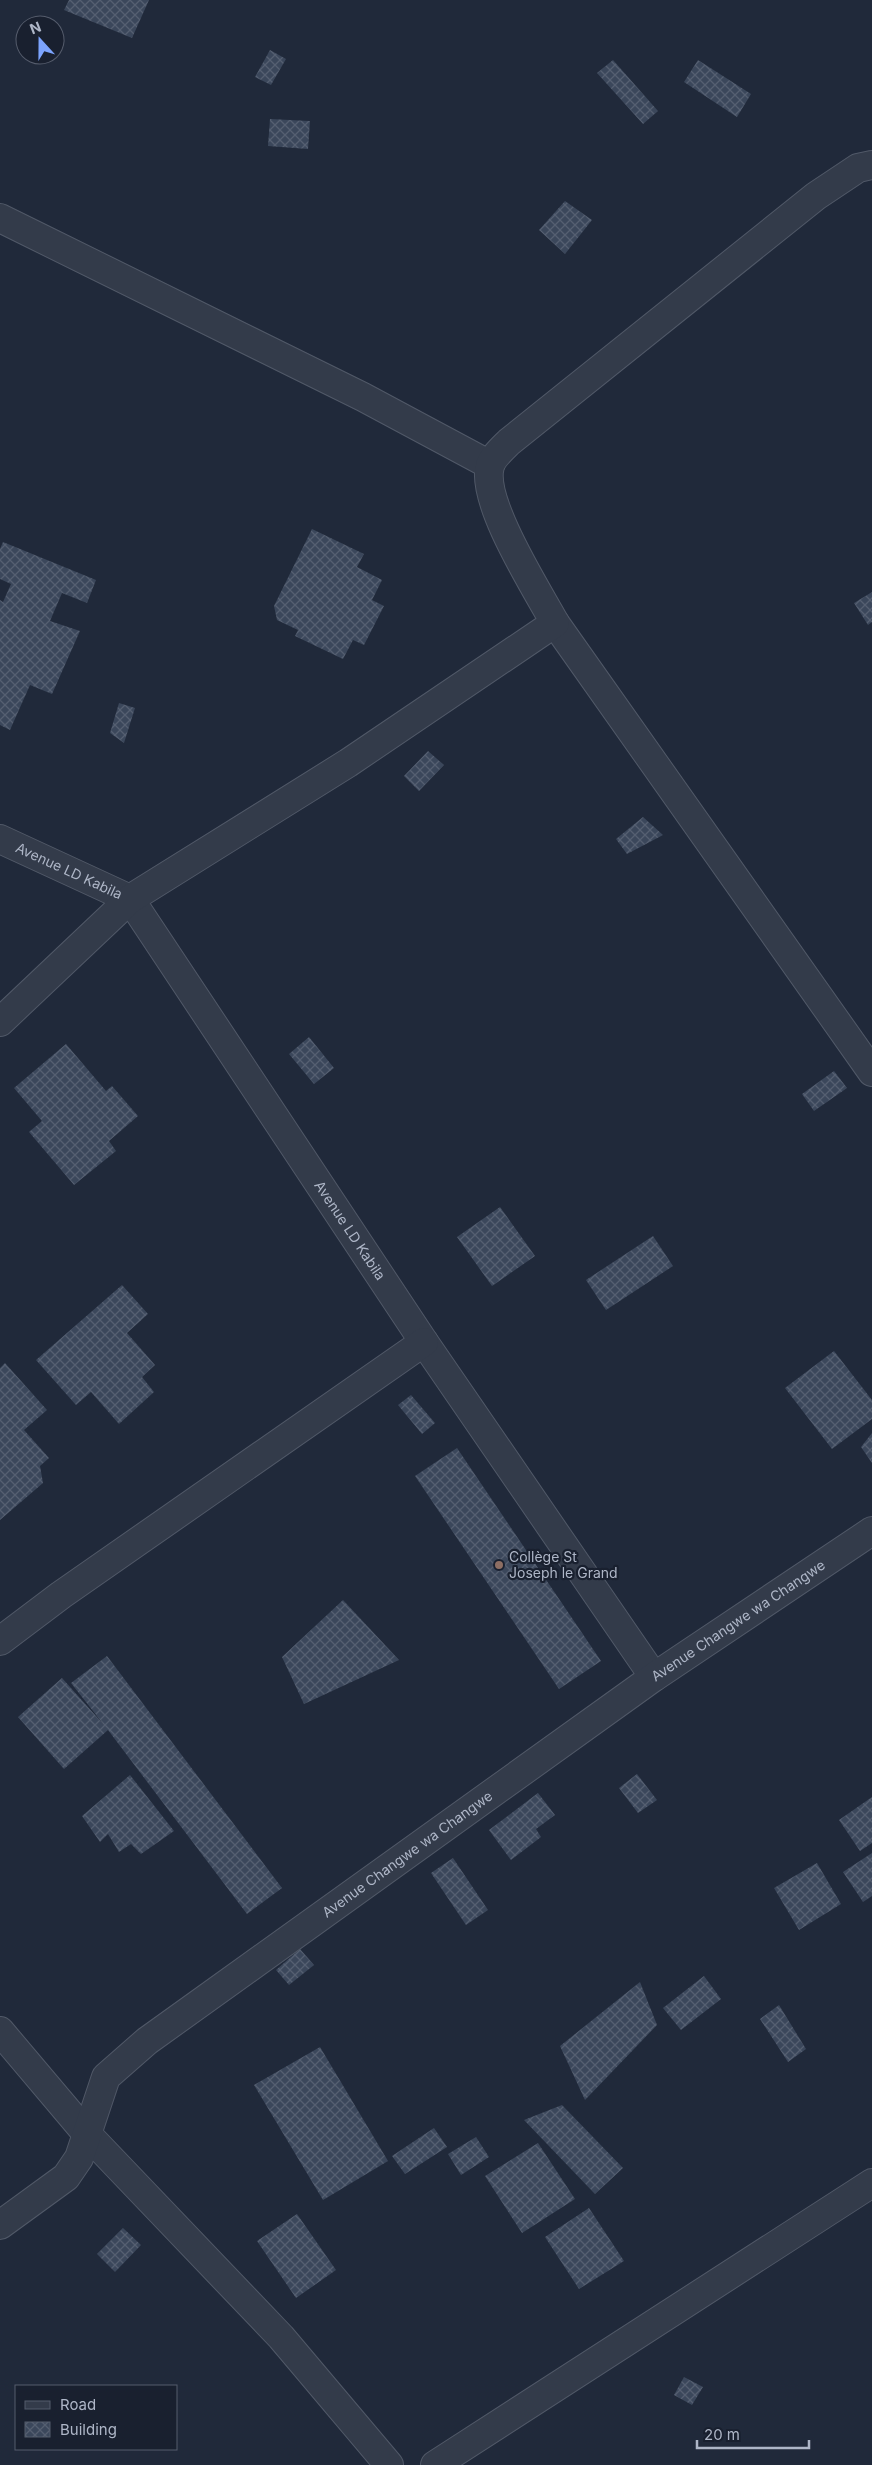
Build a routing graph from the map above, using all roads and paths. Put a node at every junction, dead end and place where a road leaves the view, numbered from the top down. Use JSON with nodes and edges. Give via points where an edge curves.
{"nodes":[{"id":1,"x":872,"y":165,"type":"edge"},
{"id":2,"x":0,"y":218,"type":"edge"},
{"id":3,"x":490,"y":465,"type":"junction"},
{"id":4,"x":555,"y":623,"type":"junction"},
{"id":5,"x":0,"y":839,"type":"edge"},
{"id":6,"x":130,"y":899,"type":"junction"},
{"id":7,"x":0,"y":1022,"type":"edge"},
{"id":8,"x":872,"y":1072,"type":"edge"},
{"id":9,"x":424,"y":1342,"type":"junction"},
{"id":10,"x":872,"y":1531,"type":"edge"},
{"id":11,"x":0,"y":1641,"type":"edge"},
{"id":12,"x":654,"y":1678,"type":"junction"},
{"id":13,"x":0,"y":2031,"type":"edge"},
{"id":14,"x":87,"y":2134,"type":"junction"},
{"id":15,"x":872,"y":2183,"type":"edge"},
{"id":16,"x":0,"y":2225,"type":"edge"},
{"id":17,"x":389,"y":2465,"type":"edge"},
{"id":18,"x":434,"y":2465,"type":"edge"}],
"edges":[{"from":1,"to":3,"type":"street","via":[[858,168],[816,196],[509,442]]},
{"from":2,"to":3,"type":"street","via":[[363,397]]},
{"from":3,"to":4,"type":"street","via":[[489,489],[497,510]]},
{"from":4,"to":6,"type":"street","via":[[348,763]]},
{"from":4,"to":8,"type":"street"},
{"from":5,"to":6,"type":"street","name":"Avenue LD Kabila"},
{"from":6,"to":7,"type":"street"},
{"from":6,"to":9,"type":"street","name":"Avenue LD Kabila"},
{"from":9,"to":11,"type":"street"},
{"from":9,"to":12,"type":"street","name":"Avenue LD Kabila"},
{"from":10,"to":12,"type":"street","name":"Avenue Changwe wa Changwe"},
{"from":12,"to":14,"type":"street","name":"Avenue Changwe wa Changwe","via":[[147,2041],[106,2077]]},
{"from":13,"to":14,"type":"street"},
{"from":14,"to":16,"type":"street","name":"Avenue Changwe wa Changwe","via":[[79,2158],[66,2177]]},
{"from":14,"to":17,"type":"street","via":[[281,2337]]},
{"from":15,"to":18,"type":"street"}]}
